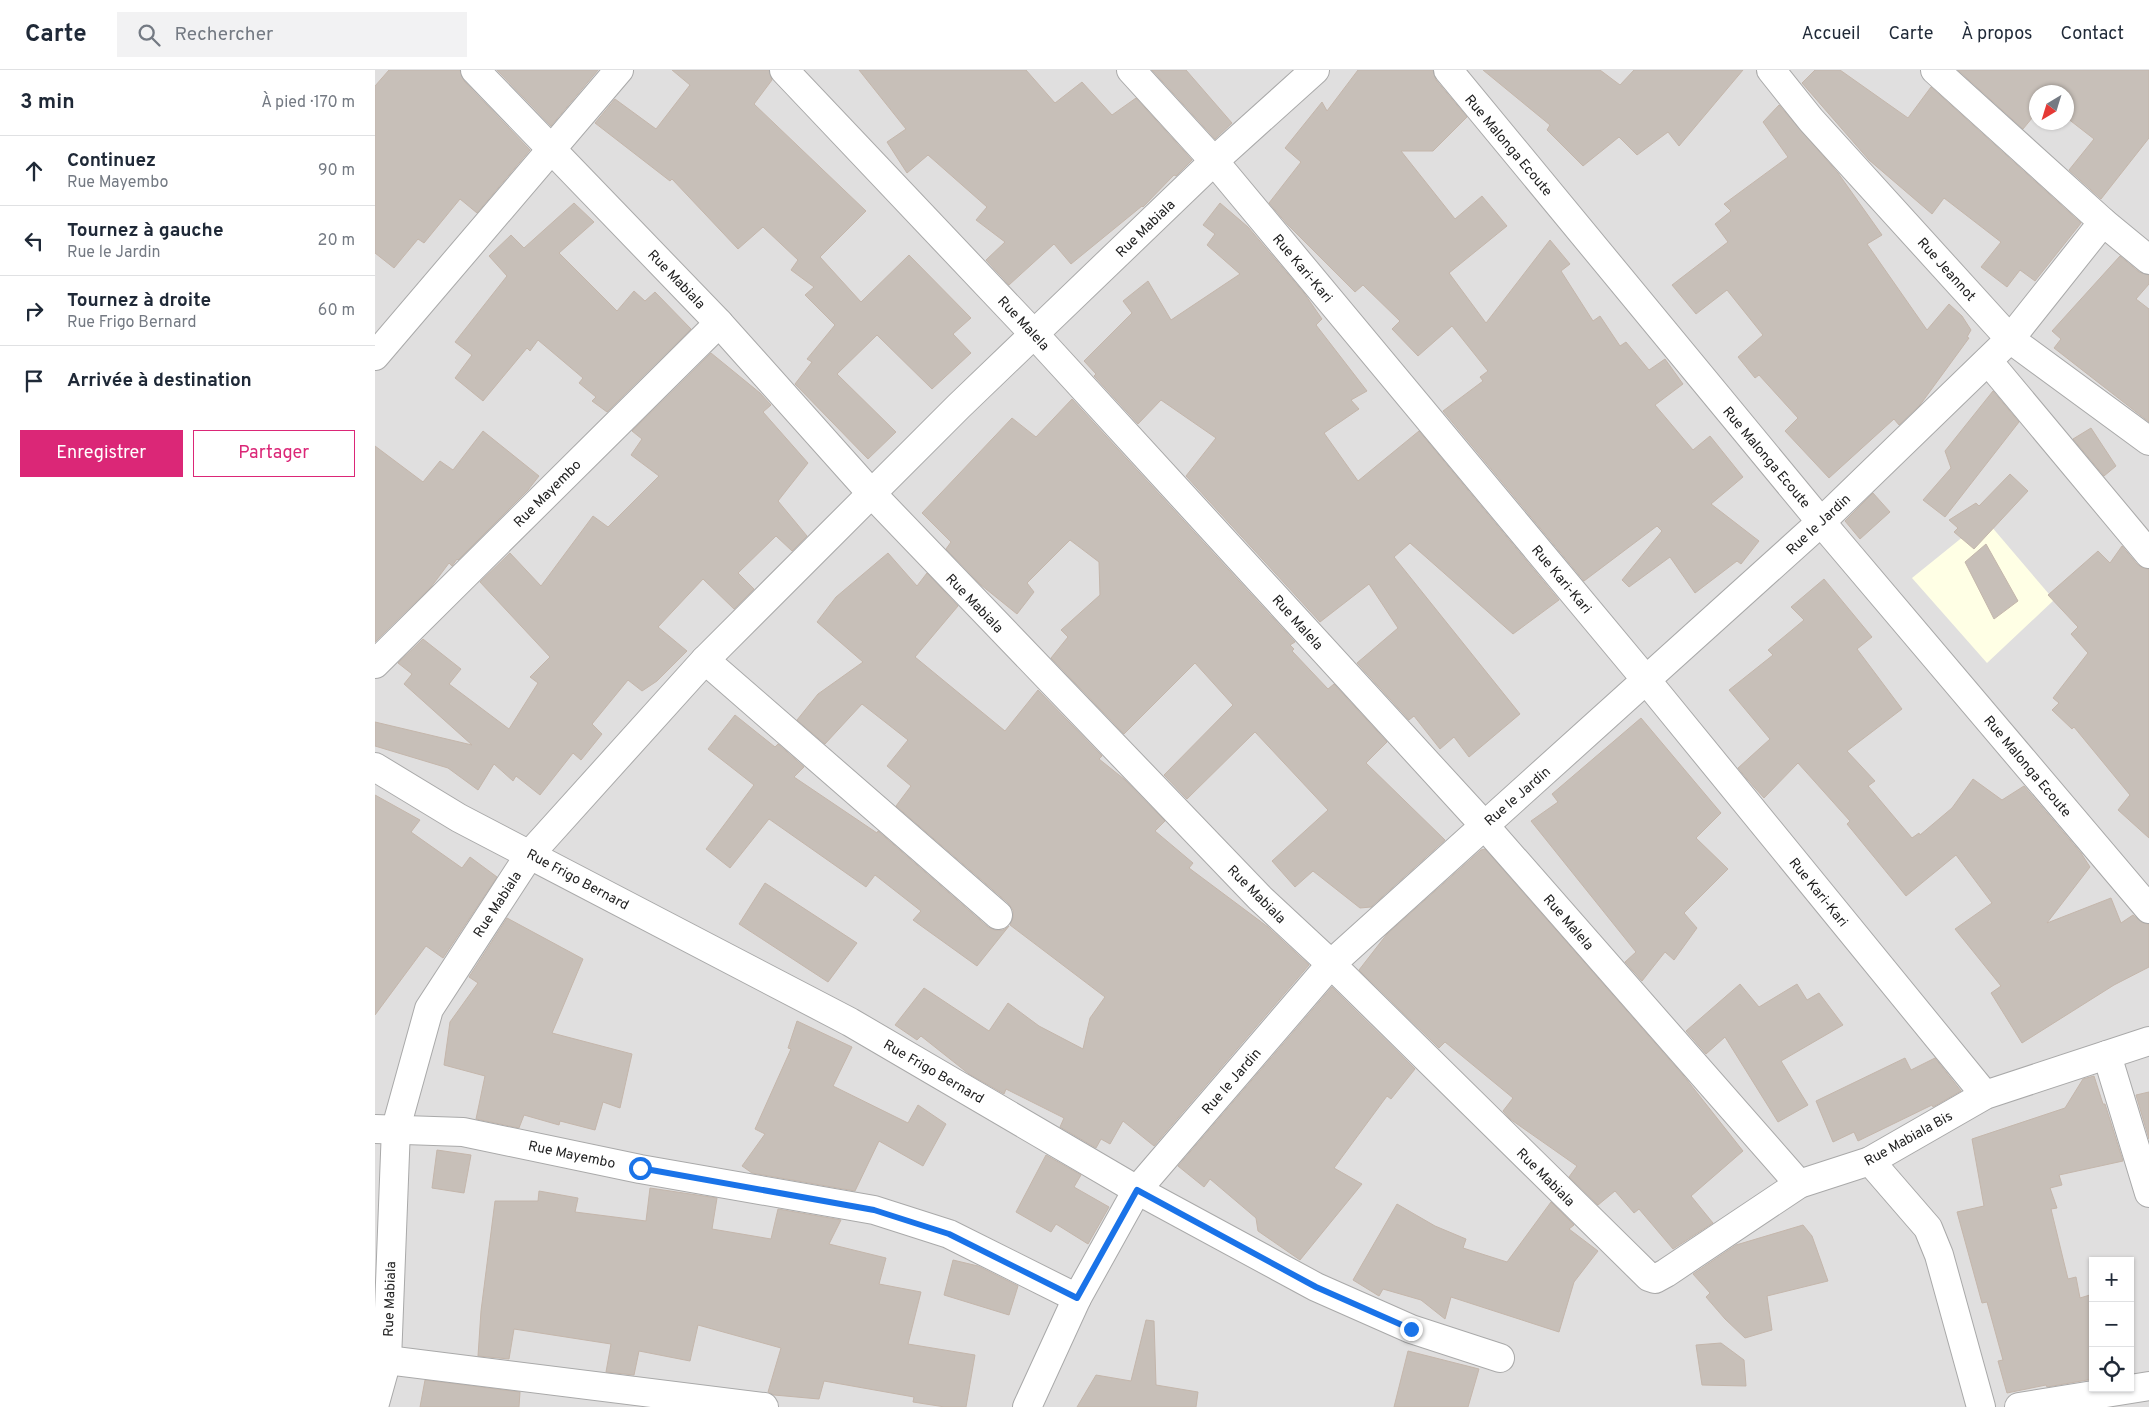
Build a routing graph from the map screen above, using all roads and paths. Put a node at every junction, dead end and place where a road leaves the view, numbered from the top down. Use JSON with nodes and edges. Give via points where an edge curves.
{"nodes":[{"id":1,"x":475,"y":70,"type":"edge"},
{"id":2,"x":619,"y":70,"type":"edge"},
{"id":3,"x":784,"y":70,"type":"edge"},
{"id":4,"x":1131,"y":70,"type":"edge"},
{"id":5,"x":1315,"y":70,"type":"edge"},
{"id":6,"x":1448,"y":70,"type":"edge"},
{"id":7,"x":1771,"y":70,"type":"edge"},
{"id":8,"x":1935,"y":70,"type":"edge"},
{"id":9,"x":552,"y":150,"type":"junction"},
{"id":10,"x":1214,"y":161,"type":"junction"},
{"id":11,"x":2103,"y":222,"type":"junction"},
{"id":12,"x":2149,"y":260,"type":"edge"},
{"id":13,"x":719,"y":322,"type":"junction"},
{"id":14,"x":1035,"y":334,"type":"junction"},
{"id":15,"x":2010,"y":339,"type":"junction"},
{"id":16,"x":375,"y":356,"type":"edge"},
{"id":17,"x":1988,"y":361,"type":"junction"},
{"id":18,"x":2149,"y":441,"type":"edge"},
{"id":19,"x":872,"y":494,"type":"junction"},
{"id":20,"x":1821,"y":522,"type":"junction"},
{"id":21,"x":2149,"y":554,"type":"edge"},
{"id":22,"x":705,"y":660,"type":"junction"},
{"id":23,"x":375,"y":664,"type":"edge"},
{"id":24,"x":1647,"y":681,"type":"junction"},
{"id":25,"x":375,"y":767,"type":"edge"},
{"id":26,"x":1483,"y":825,"type":"junction"},
{"id":27,"x":530,"y":854,"type":"junction"},
{"id":28,"x":2149,"y":909,"type":"edge"},
{"id":29,"x":997,"y":915,"type":"dead end"},
{"id":30,"x":1331,"y":964,"type":"junction"},
{"id":31,"x":2149,"y":1041,"type":"edge"},
{"id":32,"x":2107,"y":1055,"type":"junction"},
{"id":33,"x":1985,"y":1095,"type":"junction"},
{"id":34,"x":385,"y":1129,"type":"edge"},
{"id":35,"x":1870,"y":1161,"type":"junction"},
{"id":36,"x":1799,"y":1184,"type":"junction"},
{"id":37,"x":1137,"y":1190,"type":"junction"},
{"id":38,"x":2149,"y":1193,"type":"edge"},
{"id":39,"x":1655,"y":1279,"type":"joint"},
{"id":40,"x":1077,"y":1298,"type":"junction"},
{"id":41,"x":1500,"y":1358,"type":"dead end"},
{"id":42,"x":387,"y":1360,"type":"junction"},
{"id":43,"x":2149,"y":1386,"type":"edge"},
{"id":44,"x":375,"y":1403,"type":"edge"},
{"id":45,"x":764,"y":1407,"type":"edge"},
{"id":46,"x":1027,"y":1407,"type":"edge"},
{"id":47,"x":1981,"y":1407,"type":"edge"},
{"id":48,"x":2019,"y":1407,"type":"edge"}],
"edges":[{"from":1,"to":9,"type":"street","name":"Rue Mabiala"},
{"from":2,"to":9,"type":"street"},
{"from":3,"to":14,"type":"street","name":"Rue Malela"},
{"from":4,"to":10,"type":"street","name":"Rue Kari-Kari"},
{"from":5,"to":10,"type":"street","name":"Rue Mabiala"},
{"from":6,"to":20,"type":"street","name":"Rue Malonga Ecoute"},
{"from":7,"to":15,"type":"street","name":"Rue Jeannot","via":[[1811,120]]},
{"from":8,"to":11,"type":"street"},
{"from":9,"to":13,"type":"street","name":"Rue Mabiala"},
{"from":9,"to":16,"type":"street"},
{"from":10,"to":14,"type":"street","name":"Rue Mabiala"},
{"from":10,"to":24,"type":"street","name":"Rue Kari-Kari"},
{"from":11,"to":12,"type":"street"},
{"from":11,"to":15,"type":"street","name":"Rue le Jardin"},
{"from":13,"to":19,"type":"street","name":"Rue Mabiala"},
{"from":13,"to":23,"type":"street","name":"Rue Mayembo"},
{"from":14,"to":19,"type":"street","name":"Rue Mabiala"},
{"from":14,"to":26,"type":"street","name":"Rue Malela"},
{"from":15,"to":17,"type":"street","name":"Rue le Jardin"},
{"from":15,"to":18,"type":"street","name":"Rue Jeannot"},
{"from":17,"to":20,"type":"street","name":"Rue le Jardin"},
{"from":17,"to":21,"type":"street"},
{"from":19,"to":22,"type":"street","name":"Rue Mabiala"},
{"from":19,"to":30,"type":"street","name":"Rue Mabiala","via":[[1260,898]]},
{"from":20,"to":24,"type":"street","name":"Rue le Jardin"},
{"from":20,"to":28,"type":"street","name":"Rue Malonga Ecoute"},
{"from":22,"to":27,"type":"street","name":"Rue Mabiala"},
{"from":22,"to":29,"type":"street"},
{"from":24,"to":26,"type":"street","name":"Rue le Jardin"},
{"from":24,"to":33,"type":"street","name":"Rue Kari-Kari"},
{"from":25,"to":27,"type":"street","name":"Rue Frigo Bernard","via":[[459,818]]},
{"from":26,"to":30,"type":"street","name":"Rue le Jardin"},
{"from":26,"to":36,"type":"street","name":"Rue Malela"},
{"from":27,"to":34,"type":"street","name":"Rue Mabiala","via":[[429,1009]]},
{"from":27,"to":37,"type":"street","name":"Rue Frigo Bernard","via":[[850,1022]]},
{"from":30,"to":37,"type":"street","name":"Rue le Jardin"},
{"from":30,"to":39,"type":"street","name":"Rue Mabiala","via":[[1645,1274]]},
{"from":31,"to":32,"type":"street","name":"Rue Mabiala Bis"},
{"from":32,"to":33,"type":"street","name":"Rue Mabiala Bis"},
{"from":32,"to":38,"type":"street"},
{"from":33,"to":35,"type":"street","name":"Rue Mabiala Bis"},
{"from":34,"to":40,"type":"street","name":"Rue Mayembo","via":[[463,1132],[874,1210],[949,1234]]},
{"from":34,"to":42,"type":"street","name":"Rue Mabiala"},
{"from":35,"to":36,"type":"street","name":"Rue Mabiala Bis"},
{"from":35,"to":47,"type":"street","via":[[1928,1228],[1939,1255]]},
{"from":36,"to":39,"type":"street","name":"Rue Mabiala Bis"},
{"from":37,"to":40,"type":"street","name":"Rue le Jardin"},
{"from":37,"to":41,"type":"street","name":"Rue Frigo Bernard","via":[[1316,1287],[1411,1329]]},
{"from":40,"to":46,"type":"street","name":"Rue le Jardin"},
{"from":42,"to":44,"type":"street","name":"Rue Mabiala"},
{"from":42,"to":45,"type":"street"},
{"from":43,"to":48,"type":"street"}]}
